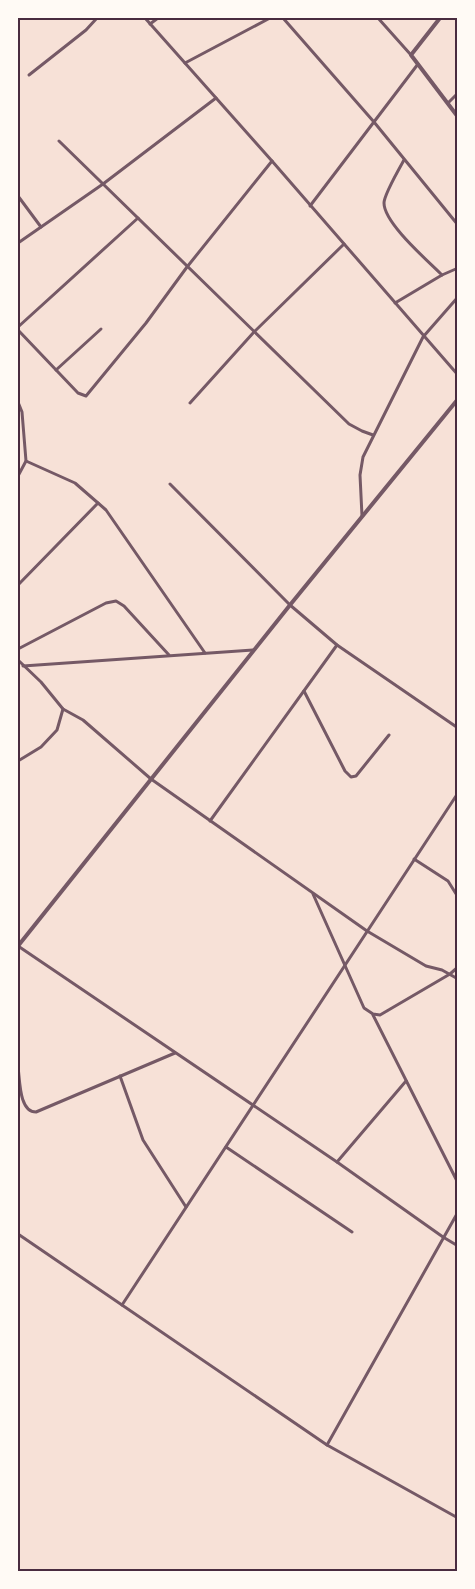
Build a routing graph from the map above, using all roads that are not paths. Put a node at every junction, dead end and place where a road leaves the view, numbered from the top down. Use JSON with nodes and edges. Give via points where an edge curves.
{"nodes":[{"id":1,"x":97,"y":18,"type":"edge"},
{"id":2,"x":145,"y":18,"type":"edge"},
{"id":3,"x":158,"y":18,"type":"edge"},
{"id":4,"x":270,"y":18,"type":"edge"},
{"id":5,"x":283,"y":18,"type":"edge"},
{"id":6,"x":378,"y":18,"type":"edge"},
{"id":7,"x":440,"y":18,"type":"edge"},
{"id":8,"x":150,"y":24,"type":"junction"},
{"id":9,"x":411,"y":55,"type":"junction"},
{"id":10,"x":185,"y":63,"type":"junction"},
{"id":11,"x":418,"y":64,"type":"junction"},
{"id":12,"x":29,"y":75,"type":"dead end"},
{"id":13,"x":458,"y":93,"type":"edge"},
{"id":14,"x":216,"y":98,"type":"junction"},
{"id":15,"x":447,"y":104,"type":"junction"},
{"id":16,"x":458,"y":117,"type":"edge"},
{"id":17,"x":374,"y":122,"type":"junction"},
{"id":18,"x":59,"y":141,"type":"dead end"},
{"id":19,"x":404,"y":160,"type":"junction"},
{"id":20,"x":272,"y":161,"type":"junction"},
{"id":21,"x":103,"y":184,"type":"junction"},
{"id":22,"x":18,"y":196,"type":"edge"},
{"id":23,"x":310,"y":206,"type":"junction"},
{"id":24,"x":138,"y":218,"type":"junction"},
{"id":25,"x":458,"y":225,"type":"edge"},
{"id":26,"x":41,"y":227,"type":"junction"},
{"id":27,"x":18,"y":243,"type":"edge"},
{"id":28,"x":344,"y":244,"type":"junction"},
{"id":29,"x":187,"y":267,"type":"junction"},
{"id":30,"x":458,"y":268,"type":"edge"},
{"id":31,"x":442,"y":275,"type":"junction"},
{"id":32,"x":458,"y":297,"type":"edge"},
{"id":33,"x":395,"y":303,"type":"junction"},
{"id":34,"x":18,"y":329,"type":"edge"},
{"id":35,"x":101,"y":329,"type":"dead end"},
{"id":36,"x":254,"y":332,"type":"junction"},
{"id":37,"x":423,"y":337,"type":"junction"},
{"id":38,"x":56,"y":370,"type":"junction"},
{"id":39,"x":458,"y":375,"type":"edge"},
{"id":40,"x":458,"y":399,"type":"edge"},
{"id":41,"x":18,"y":402,"type":"edge"},
{"id":42,"x":190,"y":403,"type":"dead end"},
{"id":43,"x":373,"y":435,"type":"junction"},
{"id":44,"x":26,"y":461,"type":"junction"},
{"id":45,"x":18,"y":476,"type":"edge"},
{"id":46,"x":170,"y":484,"type":"dead end"},
{"id":47,"x":98,"y":503,"type":"junction"},
{"id":48,"x":362,"y":516,"type":"junction"},
{"id":49,"x":18,"y":585,"type":"edge"},
{"id":50,"x":290,"y":605,"type":"junction"},
{"id":51,"x":337,"y":645,"type":"junction"},
{"id":52,"x":18,"y":648,"type":"edge"},
{"id":53,"x":254,"y":650,"type":"junction"},
{"id":54,"x":205,"y":653,"type":"junction"},
{"id":55,"x":169,"y":656,"type":"junction"},
{"id":56,"x":18,"y":660,"type":"edge"},
{"id":57,"x":24,"y":666,"type":"junction"},
{"id":58,"x":304,"y":691,"type":"junction"},
{"id":59,"x":63,"y":709,"type":"junction"},
{"id":60,"x":458,"y":728,"type":"edge"},
{"id":61,"x":389,"y":735,"type":"dead end"},
{"id":62,"x":18,"y":761,"type":"edge"},
{"id":63,"x":151,"y":779,"type":"junction"},
{"id":64,"x":458,"y":793,"type":"edge"},
{"id":65,"x":210,"y":821,"type":"junction"},
{"id":66,"x":414,"y":859,"type":"junction"},
{"id":67,"x":313,"y":893,"type":"junction"},
{"id":68,"x":458,"y":897,"type":"edge"},
{"id":69,"x":367,"y":931,"type":"junction"},
{"id":70,"x":18,"y":946,"type":"edge"},
{"id":71,"x":344,"y":965,"type":"junction"},
{"id":72,"x":458,"y":967,"type":"edge"},
{"id":73,"x":450,"y":974,"type":"junction"},
{"id":74,"x":458,"y":980,"type":"edge"},
{"id":75,"x":373,"y":1014,"type":"junction"},
{"id":76,"x":175,"y":1053,"type":"junction"},
{"id":77,"x":18,"y":1067,"type":"edge"},
{"id":78,"x":120,"y":1076,"type":"junction"},
{"id":79,"x":406,"y":1080,"type":"junction"},
{"id":80,"x":253,"y":1105,"type":"junction"},
{"id":81,"x":226,"y":1147,"type":"junction"},
{"id":82,"x":337,"y":1162,"type":"junction"},
{"id":83,"x":458,"y":1183,"type":"edge"},
{"id":84,"x":186,"y":1207,"type":"junction"},
{"id":85,"x":458,"y":1212,"type":"edge"},
{"id":86,"x":352,"y":1232,"type":"dead end"},
{"id":87,"x":18,"y":1234,"type":"edge"},
{"id":88,"x":443,"y":1237,"type":"junction"},
{"id":89,"x":458,"y":1246,"type":"edge"},
{"id":90,"x":122,"y":1305,"type":"junction"},
{"id":91,"x":327,"y":1445,"type":"junction"},
{"id":92,"x":458,"y":1518,"type":"edge"}],
"edges":[{"from":1,"to":12,"type":"street"},
{"from":2,"to":8,"type":"street"},
{"from":3,"to":8,"type":"street"},
{"from":4,"to":10,"type":"street"},
{"from":5,"to":17,"type":"street"},
{"from":6,"to":9,"type":"street"},
{"from":7,"to":9,"type":"street"},
{"from":8,"to":10,"type":"street"},
{"from":9,"to":11,"type":"street"},
{"from":10,"to":14,"type":"street"},
{"from":11,"to":15,"type":"street"},
{"from":11,"to":17,"type":"street"},
{"from":13,"to":15,"type":"street"},
{"from":14,"to":20,"type":"street"},
{"from":14,"to":21,"type":"street"},
{"from":15,"to":16,"type":"street"},
{"from":17,"to":19,"type":"street"},
{"from":17,"to":23,"type":"street"},
{"from":18,"to":21,"type":"street"},
{"from":19,"to":25,"type":"street"},
{"from":19,"to":31,"type":"street","via":[[384,201],[385,212],[393,225]]},
{"from":20,"to":23,"type":"street"},
{"from":20,"to":29,"type":"street"},
{"from":21,"to":24,"type":"street"},
{"from":21,"to":26,"type":"street"},
{"from":22,"to":26,"type":"street"},
{"from":23,"to":28,"type":"street"},
{"from":24,"to":29,"type":"street"},
{"from":24,"to":34,"type":"street"},
{"from":26,"to":27,"type":"street"},
{"from":28,"to":33,"type":"street"},
{"from":28,"to":36,"type":"street"},
{"from":29,"to":36,"type":"street"},
{"from":29,"to":38,"type":"street","via":[[86,396],[78,393]]},
{"from":30,"to":31,"type":"street"},
{"from":31,"to":33,"type":"street"},
{"from":32,"to":37,"type":"street"},
{"from":33,"to":37,"type":"street"},
{"from":34,"to":38,"type":"street"},
{"from":35,"to":38,"type":"street"},
{"from":36,"to":42,"type":"street"},
{"from":36,"to":43,"type":"street","via":[[349,424]]},
{"from":37,"to":39,"type":"street"},
{"from":37,"to":43,"type":"street"},
{"from":40,"to":48,"type":"street"},
{"from":41,"to":44,"type":"street","via":[[22,412]]},
{"from":43,"to":48,"type":"street","via":[[363,457],[360,475]]},
{"from":44,"to":45,"type":"street"},
{"from":44,"to":47,"type":"street","via":[[75,483]]},
{"from":46,"to":50,"type":"street"},
{"from":47,"to":49,"type":"street"},
{"from":47,"to":54,"type":"street"},
{"from":48,"to":50,"type":"street"},
{"from":50,"to":51,"type":"street"},
{"from":50,"to":53,"type":"street"},
{"from":51,"to":58,"type":"street"},
{"from":51,"to":60,"type":"street"},
{"from":52,"to":55,"type":"street","via":[[106,603],[116,601]]},
{"from":53,"to":54,"type":"street"},
{"from":53,"to":63,"type":"street"},
{"from":54,"to":55,"type":"street"},
{"from":55,"to":57,"type":"street"},
{"from":56,"to":57,"type":"street"},
{"from":57,"to":59,"type":"street"},
{"from":58,"to":61,"type":"street","via":[[344,771],[351,777],[356,776]]},
{"from":58,"to":65,"type":"street"},
{"from":59,"to":62,"type":"street","via":[[57,730],[41,747]]},
{"from":59,"to":63,"type":"street","via":[[83,720]]},
{"from":63,"to":65,"type":"street"},
{"from":63,"to":70,"type":"street"},
{"from":64,"to":66,"type":"street"},
{"from":65,"to":67,"type":"street"},
{"from":66,"to":68,"type":"street","via":[[448,881]]},
{"from":66,"to":69,"type":"street"},
{"from":67,"to":69,"type":"street"},
{"from":67,"to":71,"type":"street"},
{"from":69,"to":71,"type":"street"},
{"from":69,"to":73,"type":"street","via":[[426,966]]},
{"from":70,"to":76,"type":"street"},
{"from":71,"to":75,"type":"street","via":[[364,1008]]},
{"from":71,"to":80,"type":"street"},
{"from":72,"to":73,"type":"street"},
{"from":73,"to":74,"type":"street"},
{"from":73,"to":75,"type":"street","via":[[380,1015]]},
{"from":75,"to":79,"type":"street"},
{"from":76,"to":78,"type":"street"},
{"from":76,"to":80,"type":"street"},
{"from":77,"to":78,"type":"street","via":[[23,1101],[31,1112]]},
{"from":78,"to":84,"type":"street","via":[[143,1140]]},
{"from":79,"to":82,"type":"street"},
{"from":79,"to":83,"type":"street"},
{"from":80,"to":81,"type":"street"},
{"from":80,"to":82,"type":"street"},
{"from":81,"to":84,"type":"street"},
{"from":81,"to":86,"type":"street"},
{"from":82,"to":88,"type":"street"},
{"from":84,"to":90,"type":"street"},
{"from":85,"to":88,"type":"street"},
{"from":87,"to":90,"type":"street"},
{"from":88,"to":89,"type":"street"},
{"from":88,"to":91,"type":"street"},
{"from":90,"to":91,"type":"street"},
{"from":91,"to":92,"type":"street"}]}
